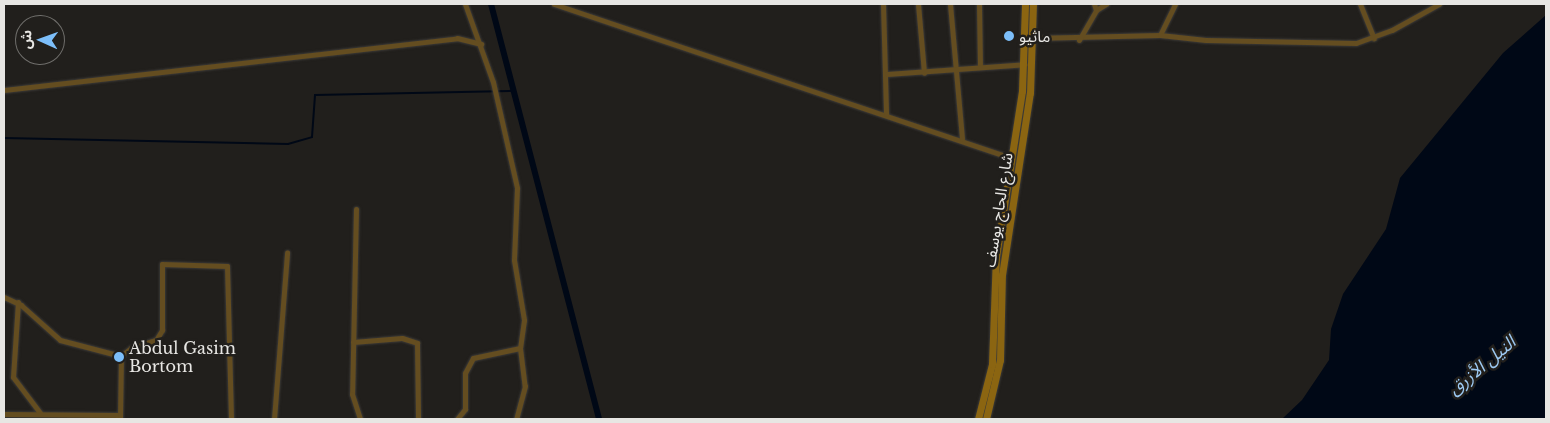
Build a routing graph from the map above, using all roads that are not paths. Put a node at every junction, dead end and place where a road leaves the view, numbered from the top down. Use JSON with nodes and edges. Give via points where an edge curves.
{"nodes":[{"id":1,"x":465,"y":4,"type":"edge"},
{"id":2,"x":554,"y":4,"type":"edge"},
{"id":3,"x":883,"y":4,"type":"edge"},
{"id":4,"x":918,"y":4,"type":"edge"},
{"id":5,"x":950,"y":4,"type":"edge"},
{"id":6,"x":979,"y":4,"type":"edge"},
{"id":7,"x":1025,"y":4,"type":"edge"},
{"id":8,"x":1034,"y":4,"type":"edge"},
{"id":9,"x":1106,"y":4,"type":"edge"},
{"id":10,"x":1175,"y":4,"type":"edge"},
{"id":11,"x":1360,"y":4,"type":"edge"},
{"id":12,"x":1439,"y":4,"type":"edge"},
{"id":13,"x":1095,"y":7,"type":"edge"},
{"id":14,"x":1160,"y":35,"type":"junction"},
{"id":15,"x":1033,"y":38,"type":"junction"},
{"id":16,"x":1374,"y":38,"type":"junction"},
{"id":17,"x":1079,"y":40,"type":"junction"},
{"id":18,"x":481,"y":44,"type":"junction"},
{"id":19,"x":1024,"y":64,"type":"junction"},
{"id":20,"x":980,"y":67,"type":"junction"},
{"id":21,"x":956,"y":72,"type":"junction"},
{"id":22,"x":924,"y":73,"type":"junction"},
{"id":23,"x":887,"y":74,"type":"junction"},
{"id":24,"x":4,"y":90,"type":"edge"},
{"id":25,"x":886,"y":114,"type":"junction"},
{"id":26,"x":962,"y":138,"type":"junction"},
{"id":27,"x":1012,"y":158,"type":"junction"},
{"id":28,"x":356,"y":208,"type":"dead end"},
{"id":29,"x":287,"y":253,"type":"dead end"},
{"id":30,"x":4,"y":297,"type":"edge"},
{"id":31,"x":18,"y":302,"type":"junction"},
{"id":32,"x":354,"y":342,"type":"junction"},
{"id":33,"x":520,"y":348,"type":"junction"},
{"id":34,"x":121,"y":356,"type":"junction"},
{"id":35,"x":40,"y":414,"type":"junction"},
{"id":36,"x":8,"y":416,"type":"edge"},
{"id":37,"x":120,"y":417,"type":"edge"},
{"id":38,"x":231,"y":419,"type":"edge"},
{"id":39,"x":274,"y":419,"type":"edge"},
{"id":40,"x":360,"y":419,"type":"edge"},
{"id":41,"x":418,"y":419,"type":"edge"},
{"id":42,"x":457,"y":419,"type":"edge"},
{"id":43,"x":516,"y":419,"type":"edge"},
{"id":44,"x":978,"y":419,"type":"edge"},
{"id":45,"x":986,"y":419,"type":"edge"}],
"edges":[{"from":1,"to":18,"type":"street"},
{"from":2,"to":25,"type":"street","via":[[634,34]]},
{"from":3,"to":23,"type":"street"},
{"from":4,"to":22,"type":"street"},
{"from":5,"to":21,"type":"street"},
{"from":6,"to":20,"type":"street"},
{"from":7,"to":19,"type":"main road","name":"شارع الحاج يوسف"},
{"from":8,"to":15,"type":"main road","name":"شارع الحاج يوسف"},
{"from":9,"to":13,"type":"street"},
{"from":10,"to":14,"type":"street"},
{"from":11,"to":16,"type":"street"},
{"from":12,"to":16,"type":"street"},
{"from":13,"to":17,"type":"street"},
{"from":14,"to":16,"type":"street","via":[[1348,43]]},
{"from":14,"to":17,"type":"street"},
{"from":15,"to":17,"type":"street"},
{"from":15,"to":45,"type":"main road","name":"شارع الحاج يوسف","via":[[1030,93],[1002,275],[1000,360]]},
{"from":18,"to":24,"type":"street","via":[[457,38]]},
{"from":18,"to":33,"type":"street","via":[[517,188],[514,260],[524,320]]},
{"from":19,"to":20,"type":"street"},
{"from":19,"to":27,"type":"main road","name":"شارع الحاج يوسف"},
{"from":20,"to":21,"type":"street"},
{"from":21,"to":22,"type":"street"},
{"from":21,"to":26,"type":"street"},
{"from":22,"to":23,"type":"street"},
{"from":23,"to":25,"type":"street"},
{"from":25,"to":26,"type":"street"},
{"from":26,"to":27,"type":"street"},
{"from":27,"to":44,"type":"main road","name":"شارع الحاج يوسف","via":[[996,257],[992,364]]},
{"from":28,"to":32,"type":"street"},
{"from":29,"to":39,"type":"street"},
{"from":30,"to":31,"type":"street"},
{"from":31,"to":34,"type":"street","via":[[60,340]]},
{"from":31,"to":35,"type":"street","via":[[13,377]]},
{"from":32,"to":40,"type":"street","via":[[352,394]]},
{"from":32,"to":41,"type":"street","via":[[402,338],[417,343]]},
{"from":33,"to":42,"type":"street","via":[[473,358],[465,372],[465,409]]},
{"from":33,"to":43,"type":"street","via":[[525,386]]},
{"from":34,"to":37,"type":"street"},
{"from":34,"to":38,"type":"street","via":[[131,348],[156,340],[162,330],[162,264],[227,266]]},
{"from":35,"to":36,"type":"street"},
{"from":35,"to":37,"type":"street"}]}
